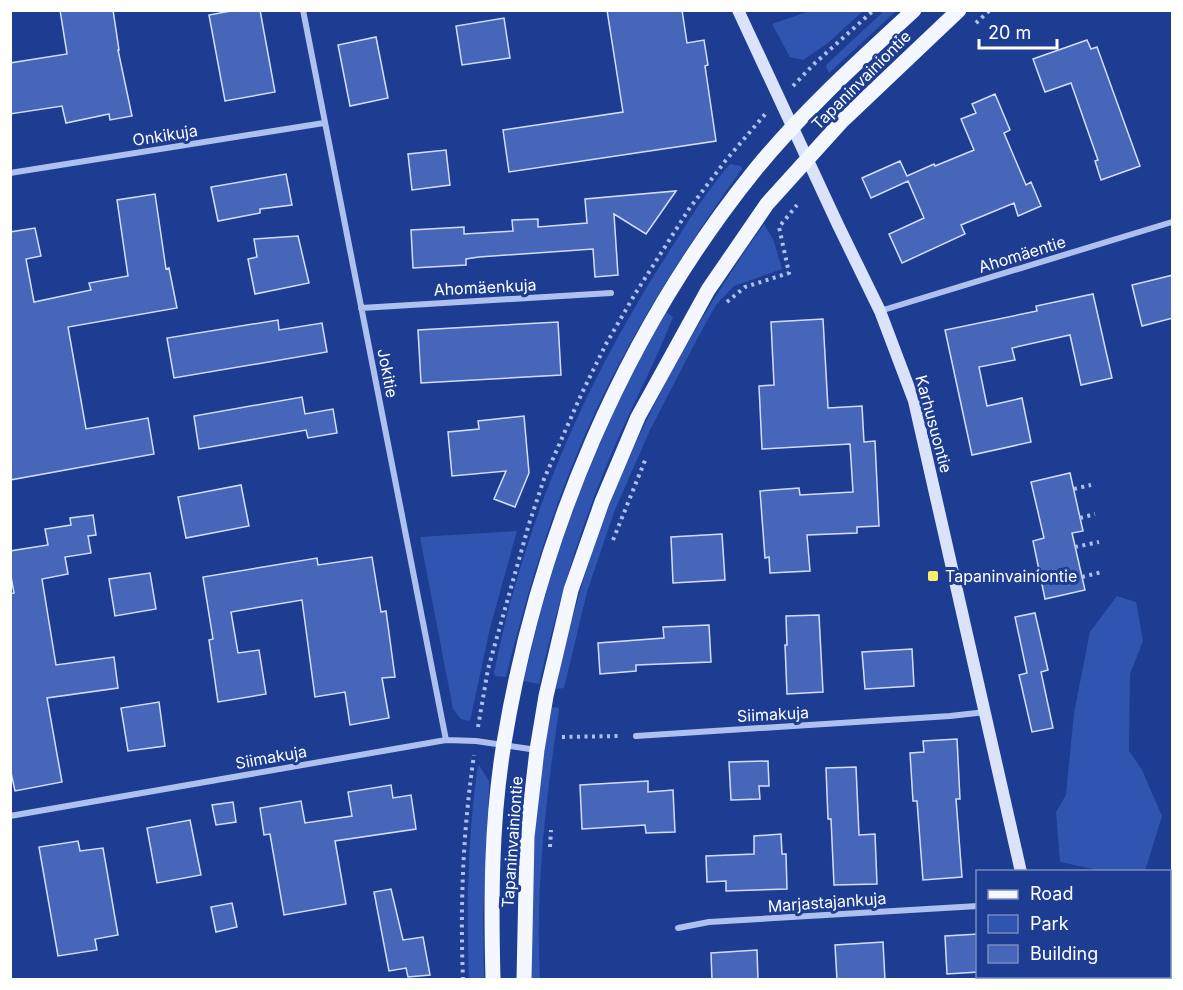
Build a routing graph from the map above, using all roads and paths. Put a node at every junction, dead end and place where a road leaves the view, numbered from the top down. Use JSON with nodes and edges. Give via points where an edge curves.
{"nodes":[{"id":1,"x":303,"y":10,"type":"edge"},
{"id":2,"x":738,"y":10,"type":"edge"},
{"id":3,"x":914,"y":10,"type":"edge"},
{"id":4,"x":958,"y":10,"type":"edge"},
{"id":5,"x":990,"y":10,"type":"edge"},
{"id":6,"x":970,"y":27,"type":"dead end"},
{"id":7,"x":324,"y":123,"type":"junction"},
{"id":8,"x":792,"y":127,"type":"junction"},
{"id":9,"x":807,"y":161,"type":"junction"},
{"id":10,"x":10,"y":173,"type":"edge"},
{"id":11,"x":817,"y":181,"type":"junction"},
{"id":12,"x":1173,"y":222,"type":"edge"},
{"id":13,"x":611,"y":293,"type":"dead end"},
{"id":14,"x":361,"y":308,"type":"junction"},
{"id":15,"x":880,"y":311,"type":"junction"},
{"id":16,"x":722,"y":312,"type":"dead end"},
{"id":17,"x":647,"y":455,"type":"dead end"},
{"id":18,"x":1091,"y":485,"type":"dead end"},
{"id":19,"x":1074,"y":489,"type":"dead end"},
{"id":20,"x":1095,"y":514,"type":"dead end"},
{"id":21,"x":1080,"y":518,"type":"dead end"},
{"id":22,"x":613,"y":541,"type":"dead end"},
{"id":23,"x":1098,"y":542,"type":"dead end"},
{"id":24,"x":1075,"y":547,"type":"dead end"},
{"id":25,"x":1102,"y":572,"type":"dead end"},
{"id":26,"x":1082,"y":577,"type":"dead end"},
{"id":27,"x":986,"y":712,"type":"junction"},
{"id":28,"x":563,"y":728,"type":"dead end"},
{"id":29,"x":636,"y":736,"type":"joint"},
{"id":30,"x":561,"y":737,"type":"junction"},
{"id":31,"x":446,"y":740,"type":"junction"},
{"id":32,"x":504,"y":745,"type":"junction"},
{"id":33,"x":560,"y":748,"type":"dead end"},
{"id":34,"x":537,"y":750,"type":"junction"},
{"id":35,"x":10,"y":816,"type":"edge"},
{"id":36,"x":551,"y":824,"type":"dead end"},
{"id":37,"x":550,"y":848,"type":"dead end"},
{"id":38,"x":1021,"y":870,"type":"edge"},
{"id":39,"x":976,"y":906,"type":"edge"},
{"id":40,"x":678,"y":928,"type":"dead end"},
{"id":41,"x":493,"y":980,"type":"edge"},
{"id":42,"x":524,"y":980,"type":"edge"}],
"edges":[{"from":1,"to":7,"type":"street","name":"Jokitie"},
{"from":2,"to":8,"type":"street","name":"Karhusuontie"},
{"from":3,"to":8,"type":"main road","name":"Tapaninvainiontie"},
{"from":4,"to":9,"type":"main road","name":"Tapaninvainiontie","via":[[842,121]]},
{"from":5,"to":6,"type":"path"},
{"from":7,"to":10,"type":"street","name":"Onkikuja"},
{"from":7,"to":14,"type":"street","name":"Jokitie"},
{"from":8,"to":9,"type":"street","name":"Karhusuontie"},
{"from":8,"to":32,"type":"main road","name":"Tapaninvainiontie","via":[[754,171],[678,275],[608,406],[570,495],[540,585]]},
{"from":9,"to":11,"type":"street","name":"Karhusuontie"},
{"from":9,"to":34,"type":"main road","name":"Tapaninvainiontie","via":[[768,204],[708,290],[638,417],[570,590]]},
{"from":11,"to":15,"type":"street","name":"Karhusuontie"},
{"from":11,"to":16,"type":"path","via":[[779,227],[789,273],[745,287],[727,302]]},
{"from":12,"to":15,"type":"street","name":"Ahomäentie"},
{"from":13,"to":14,"type":"street","name":"Ahomäenkuja"},
{"from":14,"to":31,"type":"street","name":"Jokitie"},
{"from":15,"to":27,"type":"street","name":"Karhusuontie","via":[[914,401]]},
{"from":17,"to":22,"type":"path"},
{"from":18,"to":19,"type":"path"},
{"from":20,"to":21,"type":"path"},
{"from":23,"to":24,"type":"path"},
{"from":25,"to":26,"type":"path"},
{"from":27,"to":29,"type":"street","name":"Siimakuja"},
{"from":27,"to":38,"type":"street","name":"Karhusuontie"},
{"from":28,"to":30,"type":"path"},
{"from":29,"to":30,"type":"path"},
{"from":30,"to":33,"type":"path"},
{"from":31,"to":32,"type":"street","name":"Siimakuja"},
{"from":31,"to":35,"type":"street","name":"Siimakuja"},
{"from":32,"to":34,"type":"street","name":"Siimakuja"},
{"from":32,"to":41,"type":"main road","name":"Tapaninvainiontie","via":[[494,838]]},
{"from":34,"to":42,"type":"main road","name":"Tapaninvainiontie","via":[[527,837]]},
{"from":36,"to":37,"type":"path"},
{"from":39,"to":40,"type":"street","name":"Marjastajankuja","via":[[709,922]]}]}
